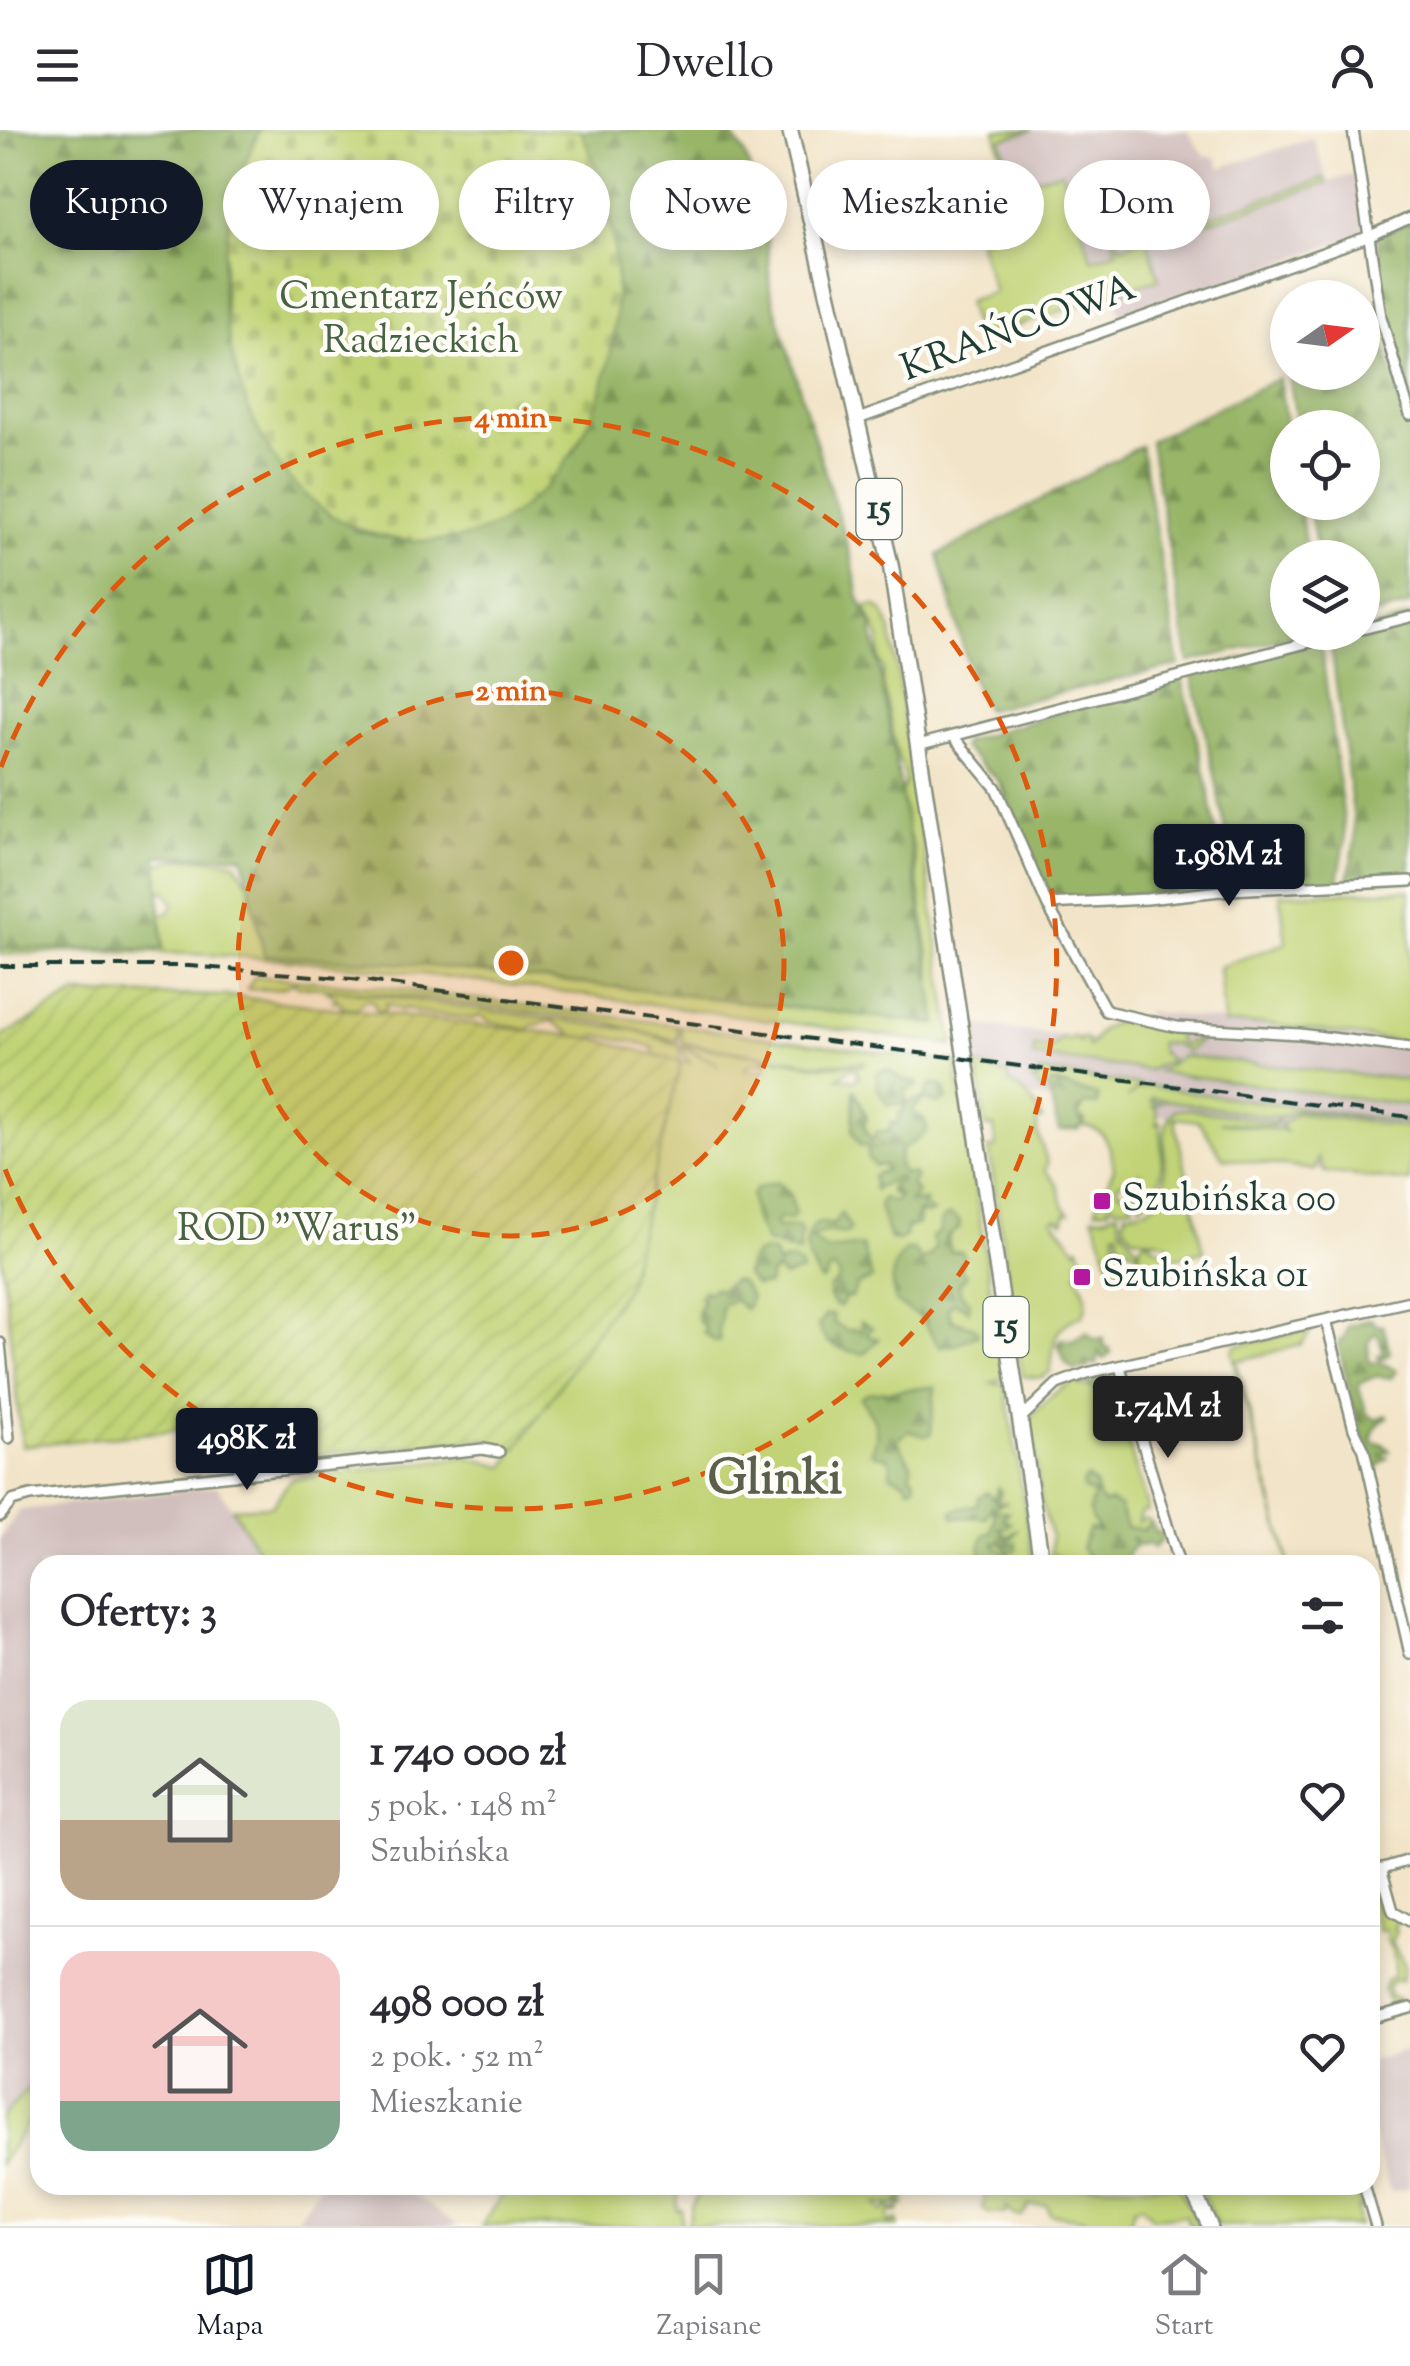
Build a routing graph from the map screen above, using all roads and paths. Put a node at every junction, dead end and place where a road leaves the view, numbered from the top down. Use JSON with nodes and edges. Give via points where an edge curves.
{"nodes":[{"id":1,"x":790,"y":130,"type":"edge"},
{"id":2,"x":1353,"y":130,"type":"edge"},
{"id":3,"x":1410,"y":218,"type":"edge"},
{"id":4,"x":1370,"y":236,"type":"junction"},
{"id":5,"x":1410,"y":415,"type":"edge"},
{"id":6,"x":858,"y":419,"type":"junction"},
{"id":7,"x":1410,"y":617,"type":"edge"},
{"id":8,"x":1380,"y":624,"type":"edge"},
{"id":9,"x":1280,"y":650,"type":"edge"},
{"id":10,"x":953,"y":736,"type":"junction"},
{"id":11,"x":918,"y":745,"type":"junction"},
{"id":12,"x":1410,"y":881,"type":"edge"},
{"id":13,"x":1048,"y":904,"type":"junction"},
{"id":14,"x":1410,"y":1048,"type":"edge"},
{"id":15,"x":1410,"y":1301,"type":"edge"},
{"id":16,"x":1326,"y":1320,"type":"junction"},
{"id":17,"x":0,"y":1343,"type":"edge"},
{"id":18,"x":1120,"y":1367,"type":"junction"},
{"id":19,"x":1020,"y":1419,"type":"junction"},
{"id":20,"x":9,"y":1438,"type":"dead end"},
{"id":21,"x":499,"y":1452,"type":"dead end"},
{"id":22,"x":0,"y":1516,"type":"edge"},
{"id":23,"x":1040,"y":1555,"type":"edge"},
{"id":24,"x":1176,"y":1555,"type":"edge"},
{"id":25,"x":1410,"y":1654,"type":"edge"},
{"id":26,"x":1410,"y":1860,"type":"edge"},
{"id":27,"x":1380,"y":1869,"type":"edge"},
{"id":28,"x":1380,"y":1881,"type":"edge"},
{"id":29,"x":1410,"y":1921,"type":"edge"},
{"id":30,"x":1410,"y":2008,"type":"edge"},
{"id":31,"x":1380,"y":2016,"type":"edge"},
{"id":32,"x":1195,"y":2195,"type":"edge"},
{"id":33,"x":1367,"y":2195,"type":"edge"},
{"id":34,"x":1210,"y":2226,"type":"edge"},
{"id":35,"x":1376,"y":2226,"type":"edge"}],
"edges":[{"from":1,"to":6,"type":"main road","number":"15"},
{"from":2,"to":4,"type":"street"},
{"from":3,"to":4,"type":"street","name":"KRAŃCOWA"},
{"from":4,"to":5,"type":"street","via":[[1382,316]]},
{"from":4,"to":6,"type":"street","name":"KRAŃCOWA"},
{"from":6,"to":11,"type":"main road","number":"15"},
{"from":7,"to":8,"type":"street"},
{"from":9,"to":10,"type":"street"},
{"from":10,"to":11,"type":"street"},
{"from":10,"to":13,"type":"street","via":[[996,788]]},
{"from":11,"to":19,"type":"main road","number":"15"},
{"from":12,"to":13,"type":"street"},
{"from":13,"to":14,"type":"street","via":[[1106,1011],[1177,1027]]},
{"from":15,"to":16,"type":"street"},
{"from":16,"to":18,"type":"street"},
{"from":16,"to":25,"type":"street","via":[[1364,1450]]},
{"from":17,"to":20,"type":"street"},
{"from":18,"to":19,"type":"street","via":[[1057,1384]]},
{"from":18,"to":24,"type":"street"},
{"from":19,"to":23,"type":"main road","number":"15"},
{"from":21,"to":22,"type":"street","via":[[30,1496],[12,1501]]},
{"from":26,"to":27,"type":"street"},
{"from":28,"to":29,"type":"street","via":[[1393,1911]]},
{"from":30,"to":31,"type":"street"},
{"from":32,"to":34,"type":"main road"},
{"from":33,"to":35,"type":"street"}]}
